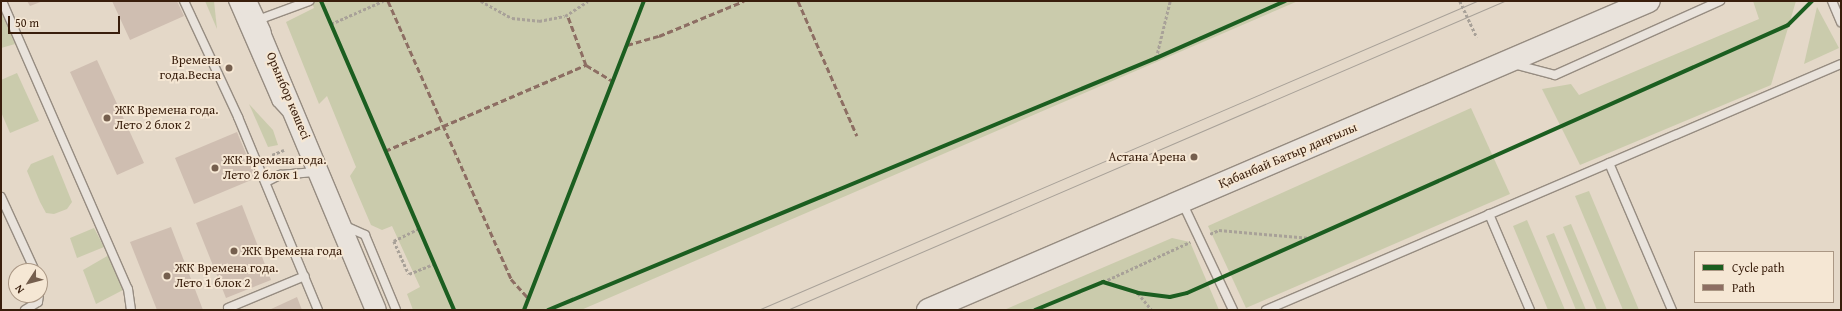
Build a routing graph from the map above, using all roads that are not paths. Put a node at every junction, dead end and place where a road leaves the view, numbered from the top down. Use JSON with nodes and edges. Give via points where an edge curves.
{"nodes":[{"id":1,"x":2,"y":1,"type":"edge"},
{"id":2,"x":184,"y":1,"type":"edge"},
{"id":3,"x":234,"y":1,"type":"edge"},
{"id":4,"x":246,"y":1,"type":"edge"},
{"id":5,"x":308,"y":1,"type":"edge"},
{"id":6,"x":1649,"y":1,"type":"edge"},
{"id":7,"x":1720,"y":1,"type":"edge"},
{"id":8,"x":1832,"y":1,"type":"edge"},
{"id":9,"x":255,"y":21,"type":"junction"},
{"id":10,"x":1841,"y":22,"type":"edge"},
{"id":11,"x":1507,"y":62,"type":"junction"},
{"id":12,"x":1841,"y":64,"type":"edge"},
{"id":13,"x":298,"y":127,"type":"junction"},
{"id":14,"x":1609,"y":163,"type":"junction"},
{"id":15,"x":317,"y":172,"type":"junction"},
{"id":16,"x":266,"y":182,"type":"junction"},
{"id":17,"x":1,"y":198,"type":"edge"},
{"id":18,"x":1182,"y":202,"type":"junction"},
{"id":19,"x":1489,"y":214,"type":"junction"},
{"id":20,"x":338,"y":223,"type":"junction"},
{"id":21,"x":32,"y":263,"type":"edge"},
{"id":22,"x":305,"y":276,"type":"junction"},
{"id":23,"x":36,"y":303,"type":"edge"},
{"id":24,"x":228,"y":308,"type":"dead end"},
{"id":25,"x":25,"y":310,"type":"edge"},
{"id":26,"x":131,"y":310,"type":"edge"},
{"id":27,"x":318,"y":310,"type":"edge"},
{"id":28,"x":376,"y":310,"type":"edge"},
{"id":29,"x":396,"y":310,"type":"edge"},
{"id":30,"x":928,"y":310,"type":"edge"},
{"id":31,"x":1233,"y":310,"type":"edge"},
{"id":32,"x":1266,"y":310,"type":"edge"},
{"id":33,"x":1530,"y":310,"type":"edge"},
{"id":34,"x":1672,"y":310,"type":"edge"}],
"edges":[{"from":1,"to":26,"type":"lane","via":[[128,289]]},
{"from":2,"to":16,"type":"lane"},
{"from":3,"to":13,"type":"lane","via":[[278,102]]},
{"from":4,"to":9,"type":"street","name":"Орынбор көшесі"},
{"from":5,"to":9,"type":"lane"},
{"from":6,"to":11,"type":"main road","name":"Қабанбай Батыр даңғылы"},
{"from":7,"to":11,"type":"lane","via":[[1555,75]]},
{"from":8,"to":10,"type":"lane"},
{"from":9,"to":13,"type":"street","name":"Орынбор көшесі"},
{"from":9,"to":15,"type":"street","name":"Орынбор көшесі","via":[[307,139]]},
{"from":11,"to":18,"type":"main road","name":"Қабанбай Батыр даңғылы"},
{"from":12,"to":14,"type":"lane"},
{"from":13,"to":15,"type":"street","name":"Орынбор көшесі"},
{"from":14,"to":19,"type":"lane"},
{"from":14,"to":34,"type":"lane"},
{"from":15,"to":16,"type":"lane","via":[[280,175]]},
{"from":15,"to":20,"type":"street","name":"Орынбор көшесі"},
{"from":16,"to":22,"type":"lane"},
{"from":17,"to":21,"type":"lane"},
{"from":18,"to":30,"type":"main road","name":"Қабанбай Батыр даңғылы"},
{"from":18,"to":31,"type":"lane"},
{"from":19,"to":32,"type":"lane"},
{"from":19,"to":33,"type":"lane"},
{"from":20,"to":28,"type":"street","name":"Орынбор көшесі"},
{"from":20,"to":29,"type":"lane","via":[[365,235]]},
{"from":22,"to":24,"type":"lane"},
{"from":22,"to":27,"type":"lane"},
{"from":23,"to":25,"type":"lane"}]}
